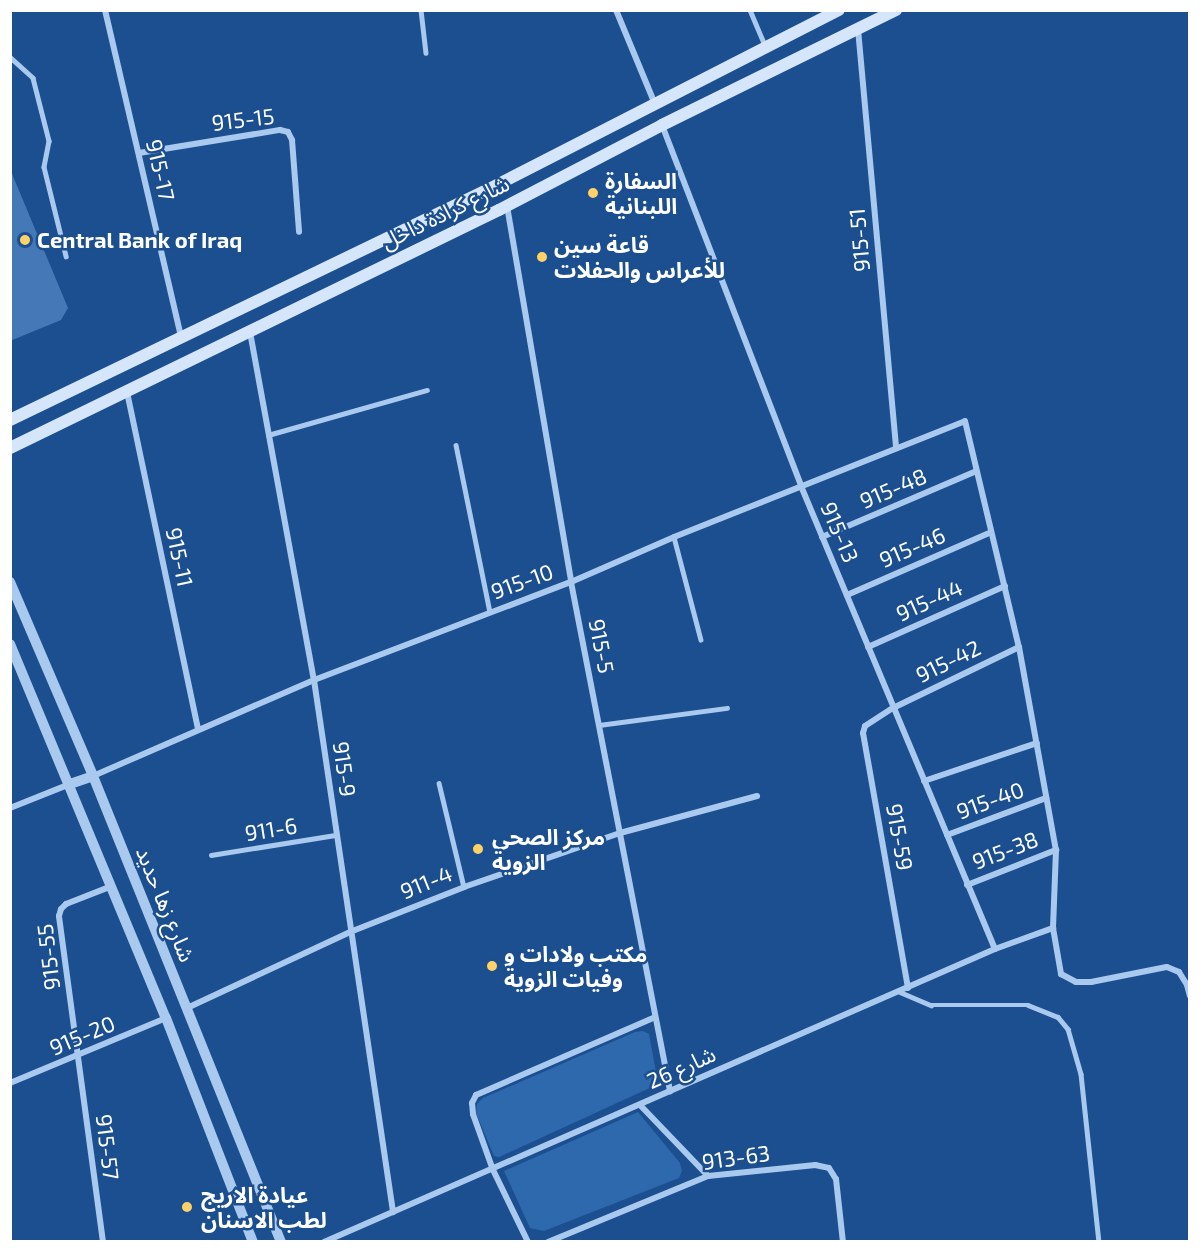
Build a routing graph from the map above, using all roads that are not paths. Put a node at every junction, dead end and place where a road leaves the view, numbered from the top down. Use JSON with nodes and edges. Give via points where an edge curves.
{"nodes":[{"id":1,"x":105,"y":10,"type":"edge"},
{"id":2,"x":421,"y":10,"type":"edge"},
{"id":3,"x":616,"y":10,"type":"edge"},
{"id":4,"x":750,"y":10,"type":"edge"},
{"id":5,"x":839,"y":10,"type":"edge"},
{"id":6,"x":896,"y":10,"type":"edge"},
{"id":7,"x":858,"y":29,"type":"junction"},
{"id":8,"x":766,"y":48,"type":"junction"},
{"id":9,"x":426,"y":53,"type":"dead end"},
{"id":10,"x":10,"y":57,"type":"edge"},
{"id":11,"x":655,"y":105,"type":"junction"},
{"id":12,"x":662,"y":125,"type":"junction"},
{"id":13,"x":139,"y":153,"type":"junction"},
{"id":14,"x":489,"y":189,"type":"junction"},
{"id":15,"x":503,"y":208,"type":"junction"},
{"id":16,"x":298,"y":232,"type":"dead end"},
{"id":17,"x":66,"y":256,"type":"dead end"},
{"id":18,"x":228,"y":317,"type":"junction"},
{"id":19,"x":250,"y":332,"type":"junction"},
{"id":20,"x":238,"y":338,"type":"junction"},
{"id":21,"x":182,"y":339,"type":"junction"},
{"id":22,"x":427,"y":390,"type":"dead end"},
{"id":23,"x":127,"y":392,"type":"junction"},
{"id":24,"x":10,"y":420,"type":"edge"},
{"id":25,"x":268,"y":435,"type":"junction"},
{"id":26,"x":456,"y":445,"type":"dead end"},
{"id":27,"x":10,"y":448,"type":"edge"},
{"id":28,"x":896,"y":448,"type":"junction"},
{"id":29,"x":977,"y":471,"type":"junction"},
{"id":30,"x":801,"y":486,"type":"junction"},
{"id":31,"x":992,"y":532,"type":"junction"},
{"id":32,"x":674,"y":537,"type":"junction"},
{"id":33,"x":822,"y":537,"type":"junction"},
{"id":34,"x":10,"y":582,"type":"edge"},
{"id":35,"x":571,"y":582,"type":"junction"},
{"id":36,"x":1005,"y":586,"type":"junction"},
{"id":37,"x":846,"y":595,"type":"junction"},
{"id":38,"x":490,"y":612,"type":"junction"},
{"id":39,"x":701,"y":640,"type":"dead end"},
{"id":40,"x":10,"y":644,"type":"edge"},
{"id":41,"x":868,"y":647,"type":"junction"},
{"id":42,"x":1019,"y":647,"type":"junction"},
{"id":43,"x":314,"y":680,"type":"junction"},
{"id":44,"x":727,"y":708,"type":"dead end"},
{"id":45,"x":893,"y":708,"type":"junction"},
{"id":46,"x":598,"y":724,"type":"junction"},
{"id":47,"x":198,"y":730,"type":"junction"},
{"id":48,"x":1037,"y":744,"type":"junction"},
{"id":49,"x":93,"y":776,"type":"junction"},
{"id":50,"x":924,"y":781,"type":"junction"},
{"id":51,"x":439,"y":783,"type":"dead end"},
{"id":52,"x":70,"y":784,"type":"junction"},
{"id":53,"x":757,"y":796,"type":"dead end"},
{"id":54,"x":1047,"y":798,"type":"junction"},
{"id":55,"x":10,"y":808,"type":"edge"},
{"id":56,"x":620,"y":833,"type":"junction"},
{"id":57,"x":336,"y":835,"type":"junction"},
{"id":58,"x":947,"y":835,"type":"junction"},
{"id":59,"x":1056,"y":850,"type":"junction"},
{"id":60,"x":211,"y":855,"type":"dead end"},
{"id":61,"x":967,"y":885,"type":"junction"},
{"id":62,"x":112,"y":886,"type":"junction"},
{"id":63,"x":464,"y":887,"type":"junction"},
{"id":64,"x":1053,"y":928,"type":"junction"},
{"id":65,"x":350,"y":932,"type":"junction"},
{"id":66,"x":995,"y":949,"type":"junction"},
{"id":67,"x":908,"y":988,"type":"junction"},
{"id":68,"x":900,"y":992,"type":"junction"},
{"id":69,"x":1190,"y":996,"type":"edge"},
{"id":70,"x":187,"y":1008,"type":"junction"},
{"id":71,"x":655,"y":1017,"type":"junction"},
{"id":72,"x":166,"y":1018,"type":"junction"},
{"id":73,"x":79,"y":1057,"type":"junction"},
{"id":74,"x":10,"y":1083,"type":"edge"},
{"id":75,"x":670,"y":1091,"type":"junction"},
{"id":76,"x":640,"y":1105,"type":"junction"},
{"id":77,"x":493,"y":1170,"type":"junction"},
{"id":78,"x":708,"y":1176,"type":"junction"},
{"id":79,"x":393,"y":1212,"type":"junction"},
{"id":80,"x":103,"y":1242,"type":"edge"},
{"id":81,"x":254,"y":1242,"type":"edge"},
{"id":82,"x":281,"y":1242,"type":"edge"},
{"id":83,"x":324,"y":1242,"type":"edge"},
{"id":84,"x":528,"y":1242,"type":"edge"},
{"id":85,"x":548,"y":1242,"type":"edge"},
{"id":86,"x":843,"y":1242,"type":"edge"},
{"id":87,"x":1099,"y":1242,"type":"edge"}],
"edges":[{"from":1,"to":13,"type":"street","name":"915-17"},
{"from":2,"to":9,"type":"lane"},
{"from":3,"to":11,"type":"street"},
{"from":4,"to":8,"type":"lane"},
{"from":5,"to":8,"type":"main road","name":"شارع كرادة داخل"},
{"from":6,"to":7,"type":"main road","name":"شارع كرادة داخل"},
{"from":7,"to":12,"type":"main road","name":"شارع كرادة داخل"},
{"from":7,"to":28,"type":"street","name":"915-51"},
{"from":8,"to":11,"type":"main road","name":"شارع كرادة داخل"},
{"from":10,"to":17,"type":"lane","via":[[33,78],[49,141],[44,167]]},
{"from":11,"to":14,"type":"main road","name":"شارع كرادة داخل"},
{"from":12,"to":15,"type":"main road","name":"شارع كرادة داخل"},
{"from":12,"to":30,"type":"street","name":"915-13"},
{"from":13,"to":16,"type":"street","name":"915-15","via":[[280,129],[288,132],[292,140]]},
{"from":13,"to":21,"type":"street","name":"915-17"},
{"from":14,"to":15,"type":"main road"},
{"from":14,"to":18,"type":"main road","name":"شارع كرادة داخل"},
{"from":15,"to":19,"type":"main road","name":"شارع كرادة داخل"},
{"from":15,"to":35,"type":"street","name":"915-5"},
{"from":18,"to":20,"type":"main road"},
{"from":18,"to":21,"type":"main road","name":"شارع كرادة داخل"},
{"from":19,"to":20,"type":"main road","name":"شارع كرادة داخل"},
{"from":19,"to":25,"type":"street","name":"915-9"},
{"from":20,"to":23,"type":"main road","name":"شارع كرادة داخل"},
{"from":21,"to":24,"type":"main road","name":"شارع كرادة داخل"},
{"from":22,"to":25,"type":"lane"},
{"from":23,"to":27,"type":"main road","name":"شارع كرادة داخل"},
{"from":23,"to":47,"type":"street","name":"915-11"},
{"from":25,"to":43,"type":"street","name":"915-9"},
{"from":26,"to":38,"type":"lane"},
{"from":28,"to":29,"type":"street","name":"915-10","via":[[965,421]]},
{"from":28,"to":30,"type":"street","name":"915-10"},
{"from":29,"to":31,"type":"street"},
{"from":29,"to":33,"type":"street","name":"915-48"},
{"from":30,"to":32,"type":"street","name":"915-10"},
{"from":30,"to":33,"type":"street","name":"915-13"},
{"from":31,"to":36,"type":"street"},
{"from":31,"to":37,"type":"street","name":"915-46"},
{"from":32,"to":35,"type":"street","name":"915-10"},
{"from":32,"to":39,"type":"lane"},
{"from":33,"to":37,"type":"street","name":"915-13"},
{"from":34,"to":49,"type":"street","name":"شارع زها حديد"},
{"from":35,"to":38,"type":"street","name":"915-10"},
{"from":35,"to":46,"type":"street","name":"915-5"},
{"from":36,"to":41,"type":"street","name":"915-44"},
{"from":36,"to":42,"type":"street"},
{"from":37,"to":41,"type":"street","name":"915-13"},
{"from":38,"to":43,"type":"street","name":"915-10"},
{"from":40,"to":52,"type":"street","name":"شارع زها حديد"},
{"from":41,"to":45,"type":"street","name":"915-13"},
{"from":42,"to":45,"type":"street","name":"915-42"},
{"from":42,"to":48,"type":"street"},
{"from":43,"to":47,"type":"street","name":"915-10"},
{"from":43,"to":57,"type":"street","name":"915-9"},
{"from":44,"to":46,"type":"lane"},
{"from":45,"to":50,"type":"street","name":"915-13"},
{"from":45,"to":67,"type":"street","name":"915-59","via":[[871,720],[863,733]]},
{"from":46,"to":56,"type":"street","name":"915-5"},
{"from":47,"to":49,"type":"street","name":"915-10"},
{"from":48,"to":50,"type":"street"},
{"from":48,"to":54,"type":"street"},
{"from":49,"to":52,"type":"street"},
{"from":49,"to":70,"type":"street","name":"شارع زها حديد"},
{"from":50,"to":58,"type":"street","name":"915-13"},
{"from":51,"to":63,"type":"lane"},
{"from":52,"to":55,"type":"street"},
{"from":52,"to":62,"type":"street","name":"شارع زها حديد"},
{"from":53,"to":56,"type":"street","name":"911-4"},
{"from":54,"to":58,"type":"street","name":"915-40"},
{"from":54,"to":59,"type":"street"},
{"from":56,"to":63,"type":"street","name":"911-4"},
{"from":56,"to":71,"type":"street","name":"915-5"},
{"from":57,"to":60,"type":"lane","name":"911-6"},
{"from":57,"to":65,"type":"street","name":"915-9"},
{"from":58,"to":61,"type":"street","name":"915-13"},
{"from":59,"to":61,"type":"street","name":"915-38"},
{"from":59,"to":64,"type":"street"},
{"from":61,"to":66,"type":"street","name":"915-13"},
{"from":62,"to":72,"type":"street","name":"شارع زها حديد"},
{"from":62,"to":73,"type":"street","name":"915-55","via":[[61,909]]},
{"from":63,"to":65,"type":"street","name":"911-4"},
{"from":64,"to":66,"type":"street","name":"شارع 26"},
{"from":64,"to":69,"type":"street","via":[[1061,974],[1076,982],[1107,980],[1167,967],[1179,972]]},
{"from":65,"to":70,"type":"street","name":"911-4"},
{"from":65,"to":79,"type":"street","name":"915-9"},
{"from":66,"to":67,"type":"street","name":"شارع 26"},
{"from":67,"to":68,"type":"street","name":"شارع 26"},
{"from":68,"to":75,"type":"street","name":"شارع 26"},
{"from":68,"to":87,"type":"lane","via":[[931,1005],[1028,1005],[1058,1017],[1068,1029],[1081,1074]]},
{"from":70,"to":82,"type":"street","name":"شارع زها حديد"},
{"from":71,"to":75,"type":"street","name":"915-5"},
{"from":71,"to":77,"type":"street","via":[[476,1095],[473,1114]]},
{"from":72,"to":73,"type":"street","name":"915-20"},
{"from":72,"to":81,"type":"street","name":"شارع زها حديد"},
{"from":73,"to":74,"type":"street","name":"915-20"},
{"from":73,"to":80,"type":"street","name":"915-57"},
{"from":75,"to":76,"type":"street","name":"شارع 26"},
{"from":76,"to":77,"type":"street","name":"شارع 26"},
{"from":76,"to":78,"type":"street"},
{"from":77,"to":79,"type":"street","name":"شارع 26"},
{"from":77,"to":84,"type":"street"},
{"from":78,"to":85,"type":"street","name":"913-63"},
{"from":78,"to":86,"type":"street","name":"913-63","via":[[815,1165],[829,1168],[836,1179]]},
{"from":79,"to":83,"type":"street","name":"شارع 26"}]}
